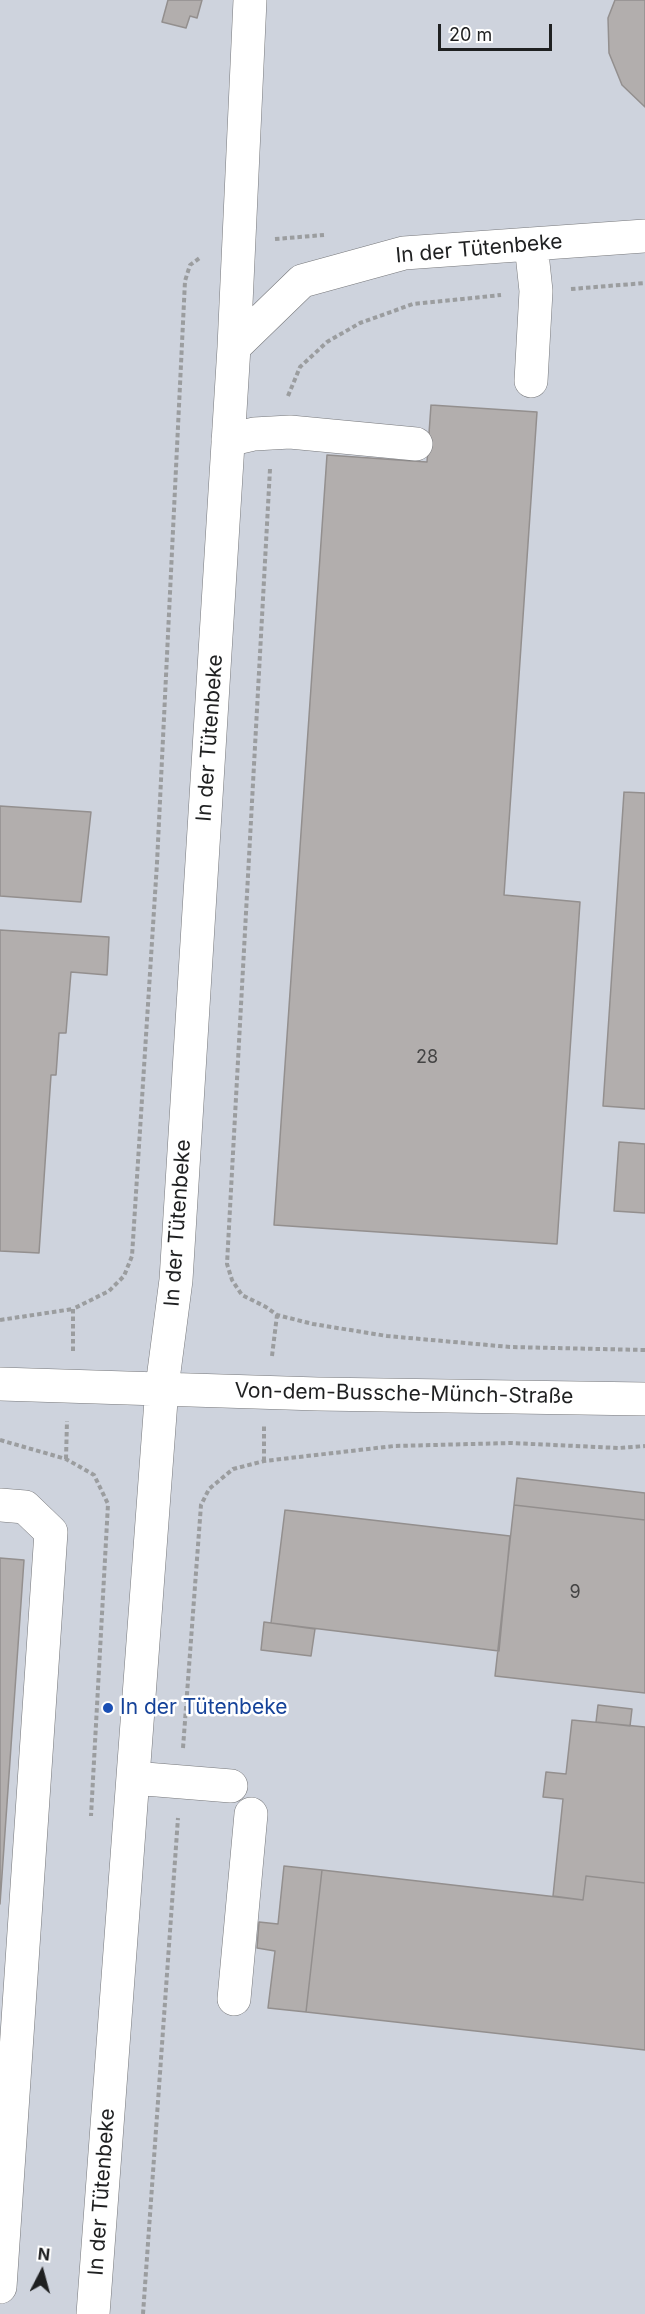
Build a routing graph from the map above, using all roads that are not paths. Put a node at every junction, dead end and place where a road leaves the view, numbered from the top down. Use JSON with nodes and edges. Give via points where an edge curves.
{"nodes":[{"id":1,"x":250,"y":0,"type":"edge"},
{"id":2,"x":645,"y":236,"type":"edge"},
{"id":3,"x":531,"y":244,"type":"junction"},
{"id":4,"x":234,"y":347,"type":"junction"},
{"id":5,"x":531,"y":381,"type":"dead end"},
{"id":6,"x":228,"y":441,"type":"junction"},
{"id":7,"x":416,"y":444,"type":"dead end"},
{"id":8,"x":0,"y":1384,"type":"edge"},
{"id":9,"x":162,"y":1387,"type":"junction"},
{"id":10,"x":645,"y":1399,"type":"edge"},
{"id":11,"x":0,"y":1505,"type":"edge"},
{"id":12,"x":134,"y":1779,"type":"junction"},
{"id":13,"x":231,"y":1786,"type":"dead end"},
{"id":14,"x":251,"y":1814,"type":"dead end"},
{"id":15,"x":234,"y":1999,"type":"dead end"},
{"id":16,"x":0,"y":2287,"type":"edge"},
{"id":17,"x":93,"y":2314,"type":"edge"}],
"edges":[{"from":1,"to":4,"type":"street","name":"In der Tütenbeke"},
{"from":2,"to":3,"type":"street","name":"In der Tütenbeke"},
{"from":3,"to":4,"type":"street","name":"In der Tütenbeke","via":[[404,253],[302,281]]},
{"from":3,"to":5,"type":"street","via":[[536,291]]},
{"from":4,"to":6,"type":"street","name":"In der Tütenbeke"},
{"from":6,"to":7,"type":"street","via":[[276,432]]},
{"from":6,"to":9,"type":"street","name":"In der Tütenbeke","via":[[176,1280]]},
{"from":8,"to":9,"type":"street","name":"Von-dem-Bussche-Münch-Straße"},
{"from":9,"to":10,"type":"street","name":"Von-dem-Bussche-Münch-Straße","via":[[318,1394]]},
{"from":9,"to":12,"type":"street","name":"In der Tütenbeke"},
{"from":11,"to":16,"type":"street","via":[[25,1507],[51,1532]]},
{"from":12,"to":13,"type":"street"},
{"from":12,"to":17,"type":"street","name":"In der Tütenbeke"},
{"from":14,"to":15,"type":"street"}]}
